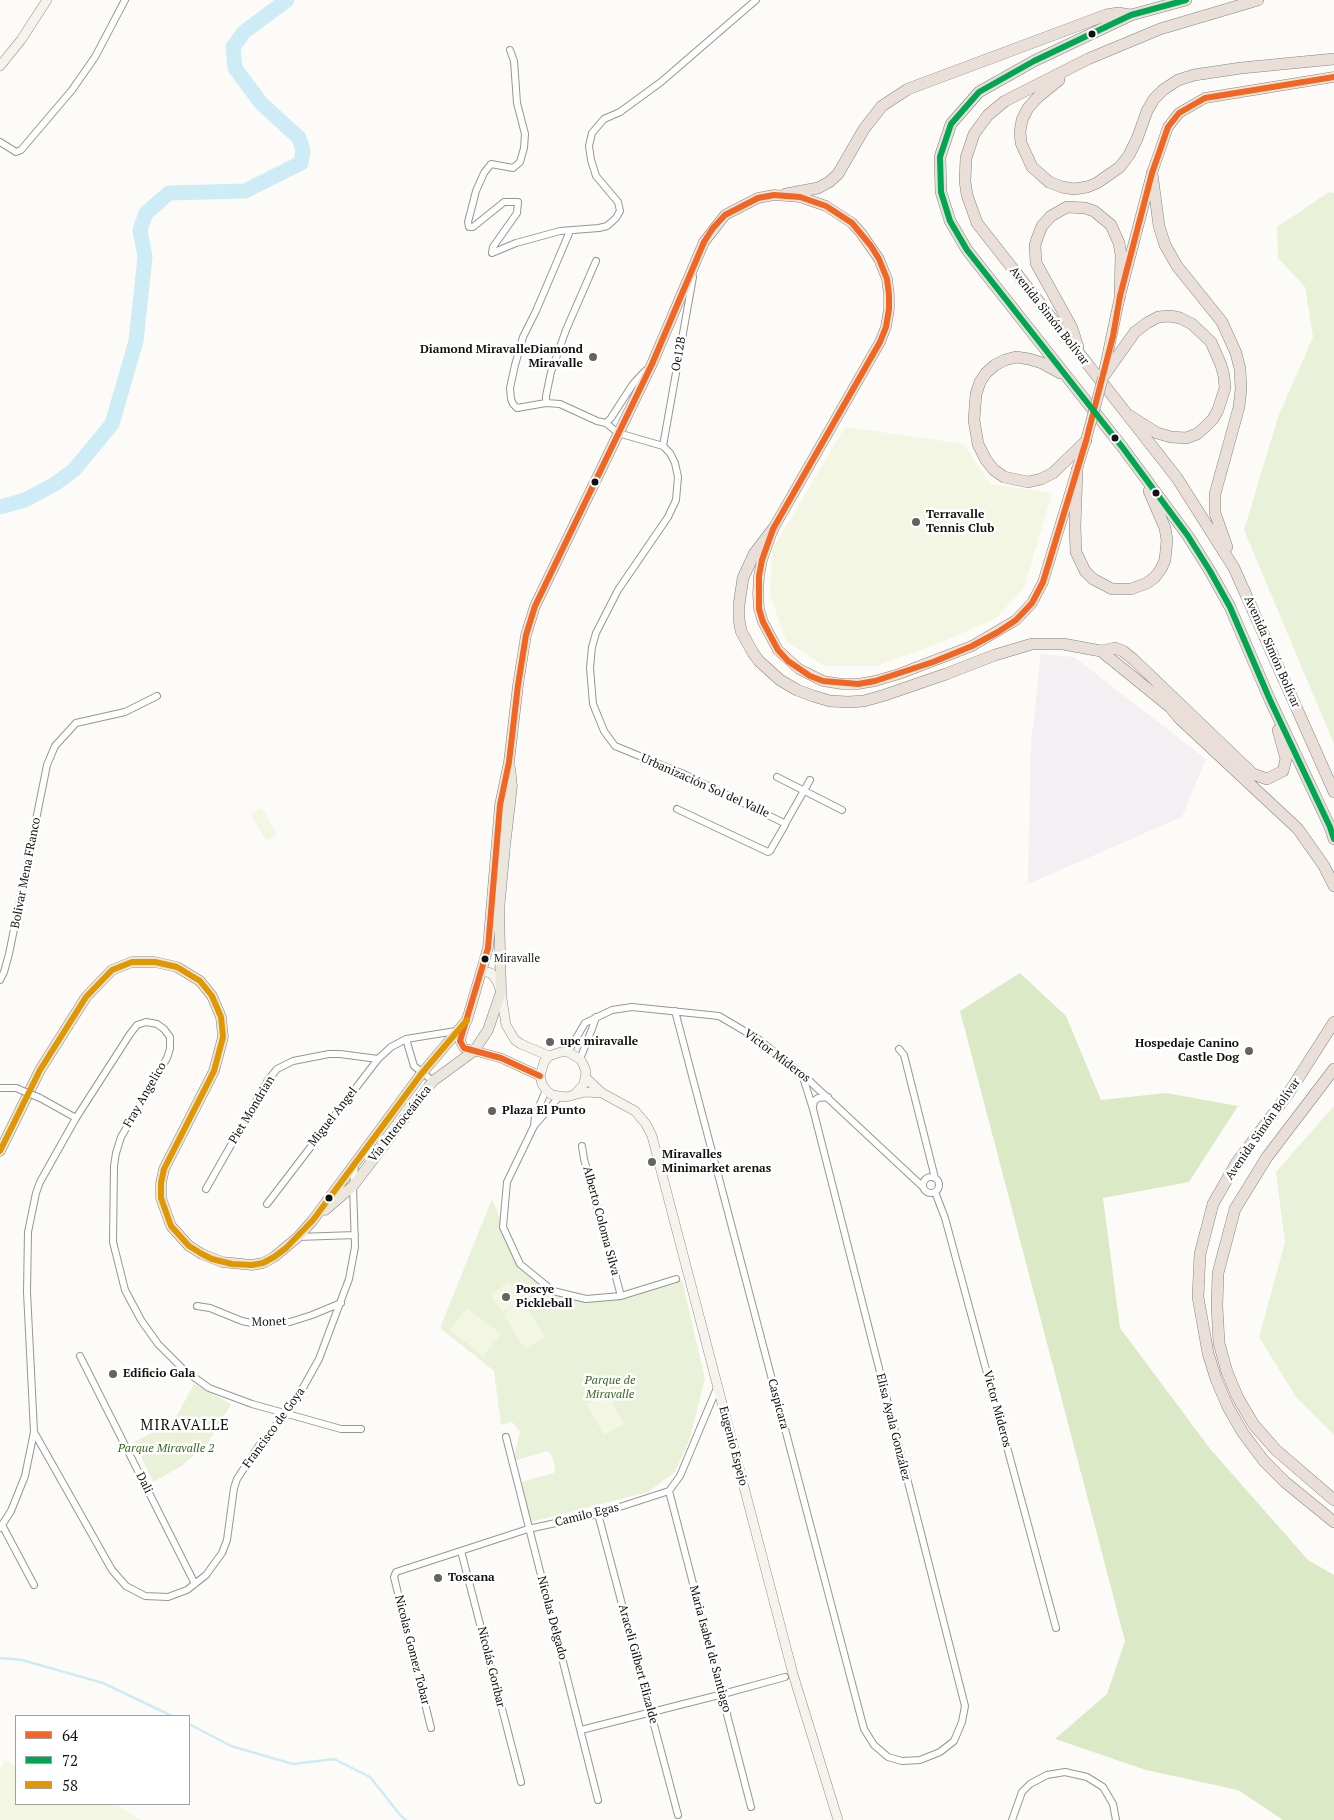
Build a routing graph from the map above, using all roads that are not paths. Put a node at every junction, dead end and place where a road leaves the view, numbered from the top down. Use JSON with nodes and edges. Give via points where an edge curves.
{"nodes":[{"id":1,"x":47,"y":0,"type":"edge"},
{"id":2,"x":125,"y":0,"type":"edge"},
{"id":3,"x":756,"y":0,"type":"edge"},
{"id":4,"x":1186,"y":0,"type":"edge"},
{"id":5,"x":1258,"y":0,"type":"edge"},
{"id":6,"x":1131,"y":16,"type":"junction"},
{"id":7,"x":510,"y":50,"type":"dead end"},
{"id":8,"x":1088,"y":59,"type":"junction"},
{"id":9,"x":1334,"y":59,"type":"edge"},
{"id":10,"x":0,"y":66,"type":"edge"},
{"id":11,"x":1334,"y":77,"type":"edge"},
{"id":12,"x":0,"y":142,"type":"edge"},
{"id":13,"x":1152,"y":173,"type":"junction"},
{"id":14,"x":786,"y":194,"type":"junction"},
{"id":15,"x":570,"y":231,"type":"junction"},
{"id":16,"x":596,"y":261,"type":"dead end"},
{"id":17,"x":695,"y":264,"type":"junction"},
{"id":18,"x":1120,"y":296,"type":"junction"},
{"id":19,"x":1081,"y":356,"type":"junction"},
{"id":20,"x":652,"y":364,"type":"junction"},
{"id":21,"x":1066,"y":376,"type":"junction"},
{"id":22,"x":1103,"y":378,"type":"junction"},
{"id":23,"x":546,"y":403,"type":"junction"},
{"id":24,"x":1122,"y":411,"type":"junction"},
{"id":25,"x":606,"y":423,"type":"junction"},
{"id":26,"x":618,"y":433,"type":"junction"},
{"id":27,"x":1086,"y":441,"type":"junction"},
{"id":28,"x":664,"y":446,"type":"junction"},
{"id":29,"x":1078,"y":470,"type":"junction"},
{"id":30,"x":1140,"y":471,"type":"junction"},
{"id":31,"x":773,"y":529,"type":"junction"},
{"id":32,"x":1234,"y":568,"type":"junction"},
{"id":33,"x":1101,"y":651,"type":"junction"},
{"id":34,"x":157,"y":696,"type":"dead end"},
{"id":35,"x":1270,"y":700,"type":"junction"},
{"id":36,"x":509,"y":762,"type":"junction"},
{"id":37,"x":778,"y":777,"type":"dead end"},
{"id":38,"x":810,"y":780,"type":"dead end"},
{"id":39,"x":804,"y":790,"type":"junction"},
{"id":40,"x":1334,"y":792,"type":"edge"},
{"id":41,"x":677,"y":809,"type":"dead end"},
{"id":42,"x":842,"y":810,"type":"dead end"},
{"id":43,"x":785,"y":824,"type":"junction"},
{"id":44,"x":1334,"y":839,"type":"edge"},
{"id":45,"x":1334,"y":886,"type":"edge"},
{"id":46,"x":482,"y":971,"type":"junction"},
{"id":47,"x":0,"y":980,"type":"edge"},
{"id":48,"x":502,"y":992,"type":"junction"},
{"id":49,"x":675,"y":1010,"type":"junction"},
{"id":50,"x":596,"y":1017,"type":"junction"},
{"id":51,"x":467,"y":1020,"type":"junction"},
{"id":52,"x":1334,"y":1022,"type":"edge"},
{"id":53,"x":456,"y":1032,"type":"junction"},
{"id":54,"x":406,"y":1039,"type":"junction"},
{"id":55,"x":899,"y":1049,"type":"dead end"},
{"id":56,"x":474,"y":1052,"type":"junction"},
{"id":57,"x":568,"y":1052,"type":"junction"},
{"id":58,"x":549,"y":1056,"type":"junction"},
{"id":59,"x":378,"y":1059,"type":"junction"},
{"id":60,"x":580,"y":1059,"type":"junction"},
{"id":61,"x":1334,"y":1069,"type":"edge"},
{"id":62,"x":422,"y":1073,"type":"junction"},
{"id":63,"x":802,"y":1074,"type":"junction"},
{"id":64,"x":540,"y":1076,"type":"junction"},
{"id":65,"x":586,"y":1078,"type":"junction"},
{"id":66,"x":433,"y":1081,"type":"junction"},
{"id":67,"x":0,"y":1088,"type":"edge"},
{"id":68,"x":546,"y":1090,"type":"junction"},
{"id":69,"x":602,"y":1094,"type":"junction"},
{"id":70,"x":574,"y":1095,"type":"junction"},
{"id":71,"x":828,"y":1097,"type":"junction"},
{"id":72,"x":559,"y":1098,"type":"junction"},
{"id":73,"x":813,"y":1109,"type":"junction"},
{"id":74,"x":76,"y":1118,"type":"junction"},
{"id":75,"x":534,"y":1126,"type":"junction"},
{"id":76,"x":582,"y":1146,"type":"dead end"},
{"id":77,"x":0,"y":1151,"type":"edge"},
{"id":78,"x":355,"y":1163,"type":"junction"},
{"id":79,"x":934,"y":1178,"type":"junction"},
{"id":80,"x":352,"y":1186,"type":"junction"},
{"id":81,"x":923,"y":1187,"type":"junction"},
{"id":82,"x":206,"y":1189,"type":"dead end"},
{"id":83,"x":935,"y":1192,"type":"junction"},
{"id":84,"x":267,"y":1204,"type":"dead end"},
{"id":85,"x":313,"y":1220,"type":"junction"},
{"id":86,"x":355,"y":1235,"type":"junction"},
{"id":87,"x":298,"y":1237,"type":"junction"},
{"id":88,"x":676,"y":1279,"type":"dead end"},
{"id":89,"x":621,"y":1296,"type":"junction"},
{"id":90,"x":341,"y":1303,"type":"junction"},
{"id":91,"x":197,"y":1306,"type":"dead end"},
{"id":92,"x":80,"y":1356,"type":"dead end"},
{"id":93,"x":717,"y":1388,"type":"junction"},
{"id":94,"x":286,"y":1413,"type":"junction"},
{"id":95,"x":361,"y":1429,"type":"dead end"},
{"id":96,"x":34,"y":1432,"type":"junction"},
{"id":97,"x":506,"y":1437,"type":"dead end"},
{"id":98,"x":669,"y":1491,"type":"junction"},
{"id":99,"x":1334,"y":1500,"type":"edge"},
{"id":100,"x":598,"y":1514,"type":"junction"},
{"id":101,"x":1334,"y":1522,"type":"edge"},
{"id":102,"x":1,"y":1527,"type":"edge"},
{"id":103,"x":528,"y":1529,"type":"junction"},
{"id":104,"x":461,"y":1551,"type":"junction"},
{"id":105,"x":396,"y":1572,"type":"joint"},
{"id":106,"x":195,"y":1584,"type":"junction"},
{"id":107,"x":34,"y":1585,"type":"dead end"},
{"id":108,"x":1056,"y":1628,"type":"dead end"},
{"id":109,"x":785,"y":1677,"type":"dead end"},
{"id":110,"x":723,"y":1694,"type":"junction"},
{"id":111,"x":651,"y":1712,"type":"junction"},
{"id":112,"x":431,"y":1728,"type":"dead end"},
{"id":113,"x":582,"y":1730,"type":"junction"},
{"id":114,"x":920,"y":1760,"type":"joint"},
{"id":115,"x":521,"y":1782,"type":"dead end"},
{"id":116,"x":598,"y":1800,"type":"dead end"},
{"id":117,"x":751,"y":1807,"type":"dead end"},
{"id":118,"x":678,"y":1815,"type":"dead end"},
{"id":119,"x":838,"y":1820,"type":"edge"},
{"id":120,"x":1012,"y":1820,"type":"edge"},
{"id":121,"x":1116,"y":1820,"type":"edge"}],
"edges":[{"from":1,"to":10,"type":"street"},
{"from":2,"to":12,"type":"street","via":[[95,57],[72,90],[21,150],[16,152]]},
{"from":3,"to":15,"type":"street","via":[[661,82],[598,124],[589,146],[591,160],[596,176],[618,202],[620,211],[607,226]]},
{"from":4,"to":6,"type":"highway","name":"Avenida Simón Bolívar"},
{"from":5,"to":8,"type":"highway","name":"Avenida Simón Bolívar","via":[[1160,29]]},
{"from":6,"to":14,"type":"highway","via":[[1106,15],[908,89],[882,106],[864,129],[838,174],[829,182],[818,188]]},
{"from":6,"to":21,"type":"highway","name":"Avenida Simón Bolívar","via":[[1034,61],[979,92],[951,124],[940,157],[941,192],[950,221],[968,250]]},
{"from":7,"to":15,"type":"street","via":[[525,134],[524,148],[520,162],[513,168],[491,164],[484,173],[476,191],[469,226],[473,227],[504,202],[513,201],[518,202],[517,213],[492,253],[542,235]]},
{"from":8,"to":9,"type":"highway","via":[[1038,97],[1028,108],[1020,132],[1021,143],[1032,167],[1049,182],[1074,189],[1087,188],[1120,167],[1133,147],[1154,99],[1178,80],[1232,69]]},
{"from":8,"to":19,"type":"highway","name":"Avenida Simón Bolívar","via":[[1005,101],[988,115],[974,134],[966,158],[965,181],[977,223]]},
{"from":11,"to":13,"type":"main road","name":"Vía Interoceánica","via":[[1224,94],[1192,104],[1168,126]]},
{"from":13,"to":18,"type":"main road","name":"Vía Interoceánica"},
{"from":13,"to":32,"type":"highway","via":[[1165,245],[1177,266],[1222,322],[1240,369],[1239,407],[1214,504]]},
{"from":14,"to":17,"type":"main road","name":"Vía Interoceánica","via":[[758,198],[724,215],[704,242]]},
{"from":14,"to":31,"type":"main road","name":"Vía Interoceánica","via":[[826,206],[861,233],[879,259],[887,279],[889,309],[886,326],[872,359]]},
{"from":15,"to":23,"type":"street","via":[[523,337],[510,388],[511,399],[517,408]]},
{"from":16,"to":23,"type":"street","via":[[551,372]]},
{"from":17,"to":20,"type":"main road","name":"Vía Interoceánica"},
{"from":17,"to":28,"type":"street","name":"Oe12B"},
{"from":18,"to":19,"type":"highway","via":[[1121,255],[1111,225],[1085,208],[1068,207],[1051,216],[1042,226],[1035,245],[1036,263],[1072,328]]},
{"from":18,"to":22,"type":"main road","name":"Vía Interoceánica"},
{"from":19,"to":24,"type":"highway","name":"Avenida Simón Bolívar"},
{"from":20,"to":25,"type":"street","via":[[633,384]]},
{"from":20,"to":26,"type":"main road","name":"Vía Interoceánica"},
{"from":21,"to":27,"type":"highway","via":[[1029,359],[1016,357],[995,365],[980,382],[976,394],[974,420],[978,444],[994,470],[1004,477],[1028,482],[1053,473]]},
{"from":21,"to":30,"type":"highway","name":"Avenida Simón Bolívar"},
{"from":22,"to":24,"type":"highway","via":[[1135,332],[1158,317],[1170,316],[1186,321],[1211,342],[1221,364],[1225,388],[1213,419],[1197,434],[1186,438],[1157,433]]},
{"from":22,"to":27,"type":"main road","name":"Vía Interoceánica","bridge":true},
{"from":23,"to":25,"type":"street","via":[[560,404],[597,422]]},
{"from":24,"to":32,"type":"highway","name":"Avenida Simón Bolívar","via":[[1177,478]]},
{"from":25,"to":26,"type":"street"},
{"from":26,"to":28,"type":"street"},
{"from":26,"to":36,"type":"main road","name":"Vía Interoceánica","via":[[532,616],[518,685]]},
{"from":27,"to":29,"type":"main road","name":"Vía Interoceánica"},
{"from":28,"to":43,"type":"street","name":"Urbanización Sol del Valle","via":[[675,463],[678,477],[676,500],[618,590],[596,633],[590,668],[593,704],[604,731],[618,748],[686,775]]},
{"from":29,"to":30,"type":"highway","via":[[1074,539],[1080,562],[1093,579],[1112,589],[1122,590],[1140,586],[1155,577],[1167,551],[1165,528]]},
{"from":29,"to":31,"type":"main road","name":"Vía Interoceánica","via":[[1043,582],[1032,603],[1016,620],[972,646],[875,681],[842,684],[823,680],[798,669],[778,650],[763,622],[758,594],[762,560]]},
{"from":30,"to":35,"type":"highway","name":"Avenida Simón Bolívar","via":[[1188,536],[1230,606]]},
{"from":31,"to":33,"type":"highway","via":[[754,554],[743,578],[739,605],[741,631],[753,653],[767,669],[797,690],[813,696],[830,701],[864,701],[1032,644],[1063,644]]},
{"from":32,"to":40,"type":"highway","name":"Avenida Simón Bolívar"},
{"from":33,"to":35,"type":"highway","via":[[1114,648],[1123,651],[1253,774],[1267,779],[1283,771],[1286,759]]},
{"from":33,"to":45,"type":"highway","via":[[1170,707],[1298,829]]},
{"from":34,"to":47,"type":"street","name":"Bolivar Mena FRanco","via":[[125,712],[76,724],[55,746],[47,765],[9,954]]},
{"from":35,"to":44,"type":"highway","name":"Avenida Simón Bolívar"},
{"from":36,"to":46,"type":"main road","name":"Vía Interoceánica","via":[[502,788],[488,948]]},
{"from":36,"to":48,"type":"main road","name":"Vía Interoceánica","via":[[512,786],[499,910]]},
{"from":37,"to":39,"type":"street"},
{"from":38,"to":39,"type":"street"},
{"from":39,"to":42,"type":"street"},
{"from":39,"to":43,"type":"street"},
{"from":41,"to":43,"type":"street","name":"Urbanización Sol del Valle","via":[[768,852]]},
{"from":46,"to":48,"type":"street","via":[[491,973]]},
{"from":46,"to":51,"type":"main road","name":"Vía Interoceánica"},
{"from":48,"to":56,"type":"main road","name":"Vía Interoceánica","via":[[488,1030]]},
{"from":48,"to":58,"type":"street","via":[[506,1025],[515,1040]]},
{"from":49,"to":50,"type":"street","name":"Victor Mideros","via":[[632,1007]]},
{"from":49,"to":63,"type":"street","name":"Victor Mideros","via":[[719,1016],[758,1039]]},
{"from":49,"to":114,"type":"street","name":"Caspicara","via":[[864,1729],[874,1745],[888,1757],[902,1761]]},
{"from":50,"to":57,"type":"street","name":"Victor Mideros","via":[[585,1023]]},
{"from":50,"to":60,"type":"street"},
{"from":51,"to":53,"type":"main road","name":"Vía Interoceánica"},
{"from":51,"to":56,"type":"street","via":[[460,1041],[464,1048]]},
{"from":52,"to":101,"type":"highway","name":"Avenida Simón Bolívar","via":[[1213,1204],[1200,1254],[1198,1297],[1216,1379],[1243,1433],[1285,1482]]},
{"from":53,"to":54,"type":"street","name":"Miguel Angel"},
{"from":53,"to":62,"type":"main road","name":"Vía Interoceánica"},
{"from":54,"to":59,"type":"street","name":"Miguel Angel"},
{"from":54,"to":62,"type":"street","via":[[414,1066]]},
{"from":55,"to":79,"type":"street","name":"Victor Mideros","via":[[904,1056]]},
{"from":56,"to":64,"type":"street","via":[[501,1058]]},
{"from":56,"to":66,"type":"main road","name":"Vía Interoceánica"},
{"from":57,"to":58,"type":"street"},
{"from":57,"to":60,"type":"street"},
{"from":58,"to":64,"type":"street"},
{"from":59,"to":82,"type":"street","name":"Piet Mondrian","via":[[329,1054],[293,1061],[277,1069]]},
{"from":59,"to":84,"type":"street","name":"Miguel Angel"},
{"from":60,"to":65,"type":"street"},
{"from":61,"to":99,"type":"highway","name":"Avenida Simón Bolívar","via":[[1267,1157],[1235,1209],[1218,1273],[1217,1306],[1219,1343],[1227,1372],[1254,1425],[1276,1450]]},
{"from":62,"to":66,"type":"street"},
{"from":62,"to":78,"type":"main road","name":"Vía Interoceánica"},
{"from":63,"to":71,"type":"street","name":"Victor Mideros"},
{"from":63,"to":73,"type":"street","name":"Elisa Ayala González"},
{"from":64,"to":68,"type":"street"},
{"from":65,"to":69,"type":"street","name":"Eugenio Espejo"},
{"from":65,"to":70,"type":"street"},
{"from":66,"to":80,"type":"main road","name":"Vía Interoceánica"},
{"from":67,"to":74,"type":"street","bridge":true,"via":[[16,1088]]},
{"from":68,"to":72,"type":"street"},
{"from":68,"to":75,"type":"street"},
{"from":69,"to":70,"type":"street","name":"Eugenio Espejo","via":[[585,1092]]},
{"from":69,"to":93,"type":"street","name":"Eugenio Espejo","via":[[635,1111],[652,1136]]},
{"from":70,"to":72,"type":"street"},
{"from":71,"to":73,"type":"street","via":[[818,1098]]},
{"from":71,"to":81,"type":"street","name":"Victor Mideros"},
{"from":72,"to":75,"type":"street"},
{"from":73,"to":114,"type":"street","name":"Elisa Ayala González","via":[[965,1706],[954,1740],[940,1752]]},
{"from":74,"to":94,"type":"street","name":"Fray Angelico","via":[[137,1026],[146,1022],[164,1029],[170,1037],[167,1058],[122,1137],[114,1166],[113,1242],[125,1290],[152,1336],[184,1370],[209,1388]]},
{"from":74,"to":96,"type":"street","name":"Fray Angelico","via":[[40,1182],[28,1232],[28,1335]]},
{"from":75,"to":89,"type":"street","via":[[507,1182],[503,1227],[520,1264],[553,1291],[586,1299]]},
{"from":76,"to":89,"type":"street","name":"Alberto Coloma Silva"},
{"from":77,"to":87,"type":"main road","name":"Vía Interoceánica","via":[[40,1070],[86,997],[112,970],[132,962],[155,962],[177,967],[200,981],[212,996],[222,1016],[223,1037],[214,1071],[164,1169],[161,1198],[171,1226],[189,1246],[212,1259],[232,1264],[263,1262]]},
{"from":78,"to":80,"type":"street","name":"Francisco de Goya"},
{"from":78,"to":85,"type":"main road","name":"Vía Interoceánica"},
{"from":79,"to":81,"type":"street","via":[[926,1179]]},
{"from":79,"to":83,"type":"street","name":"Victor Mideros","via":[[938,1184]]},
{"from":80,"to":85,"type":"main road","name":"Vía Interoceánica"},
{"from":80,"to":86,"type":"street","name":"Francisco de Goya"},
{"from":81,"to":83,"type":"street","name":"Victor Mideros","via":[[928,1193]]},
{"from":83,"to":108,"type":"street","name":"Victor Mideros","via":[[945,1218]]},
{"from":85,"to":87,"type":"main road","name":"Vía Interoceánica"},
{"from":86,"to":87,"type":"street"},
{"from":86,"to":90,"type":"street","name":"Francisco de Goya","via":[[353,1265]]},
{"from":88,"to":89,"type":"street"},
{"from":90,"to":91,"type":"street","name":"Monet","via":[[312,1316],[271,1324],[242,1321]]},
{"from":90,"to":94,"type":"street","name":"Francisco de Goya","via":[[319,1359]]},
{"from":92,"to":106,"type":"street","name":"Dali"},
{"from":93,"to":98,"type":"street","via":[[680,1476]]},
{"from":93,"to":119,"type":"street","name":"Eugenio Espejo","via":[[793,1674]]},
{"from":94,"to":95,"type":"street","name":"Fray Angelico","via":[[341,1429]]},
{"from":94,"to":106,"type":"street","name":"Francisco de Goya","via":[[237,1479],[222,1554]]},
{"from":96,"to":102,"type":"street","name":"Fray Angelico","via":[[25,1476]]},
{"from":96,"to":106,"type":"street","name":"Francisco de Goya","via":[[112,1570],[126,1586],[145,1596],[156,1597],[176,1595]]},
{"from":97,"to":103,"type":"street","name":"Nicolas Delgado"},
{"from":98,"to":100,"type":"street","name":"Camilo Egas"},
{"from":98,"to":110,"type":"street","name":"Maria Isabel de Santiago"},
{"from":100,"to":103,"type":"street","name":"Camilo Egas"},
{"from":100,"to":111,"type":"street","name":"Araceli Gilbert Elizalde"},
{"from":102,"to":107,"type":"street"},
{"from":103,"to":104,"type":"street","name":"Camilo Egas"},
{"from":103,"to":113,"type":"street","name":"Nicolas Delgado"},
{"from":104,"to":105,"type":"street","name":"Camilo Egas"},
{"from":104,"to":115,"type":"street","name":"Nicolás Goribar"},
{"from":105,"to":112,"type":"street","name":"Nicolas Gomez Tobar","via":[[394,1577]]},
{"from":109,"to":110,"type":"street"},
{"from":110,"to":111,"type":"street"},
{"from":110,"to":117,"type":"street","name":"Maria Isabel de Santiago"},
{"from":111,"to":113,"type":"street"},
{"from":111,"to":118,"type":"street","name":"Araceli Gilbert Elizalde"},
{"from":113,"to":116,"type":"street","name":"Nicolas Delgado"},
{"from":120,"to":121,"type":"street","via":[[1022,1792],[1030,1784],[1047,1775],[1065,1772],[1087,1777],[1103,1787],[1113,1804]]}]}
